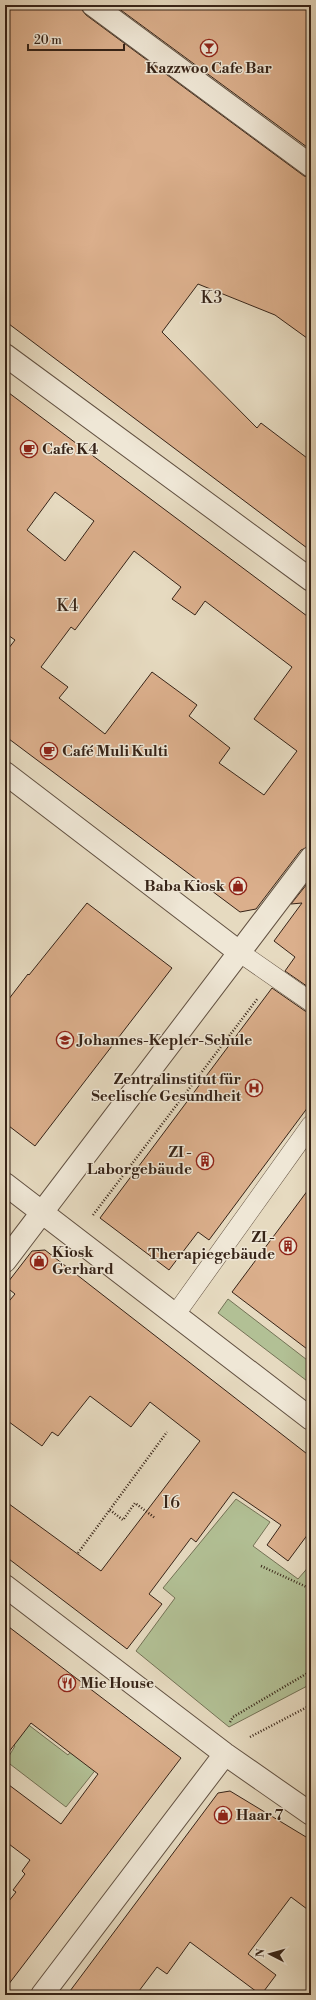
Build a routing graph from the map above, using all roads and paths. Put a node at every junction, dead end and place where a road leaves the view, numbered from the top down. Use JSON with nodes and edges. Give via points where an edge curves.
{"nodes":[{"id":1,"x":93,"y":5,"type":"edge"},
{"id":2,"x":311,"y":166,"type":"edge"},
{"id":3,"x":5,"y":355,"type":"edge"},
{"id":4,"x":311,"y":580,"type":"edge"},
{"id":5,"x":5,"y":773,"type":"edge"},
{"id":6,"x":311,"y":858,"type":"edge"},
{"id":7,"x":239,"y":952,"type":"junction"},
{"id":8,"x":274,"y":976,"type":"junction"},
{"id":9,"x":311,"y":1002,"type":"edge"},
{"id":10,"x":311,"y":1126,"type":"edge"},
{"id":11,"x":5,"y":1184,"type":"edge"},
{"id":12,"x":42,"y":1212,"type":"junction"},
{"id":13,"x":76,"y":1238,"type":"junction"},
{"id":14,"x":5,"y":1261,"type":"edge"},
{"id":15,"x":175,"y":1315,"type":"junction"},
{"id":16,"x":311,"y":1419,"type":"edge"},
{"id":17,"x":167,"y":1432,"type":"dead end"},
{"id":18,"x":110,"y":1510,"type":"junction"},
{"id":19,"x":155,"y":1518,"type":"dead end"},
{"id":20,"x":78,"y":1553,"type":"dead end"},
{"id":21,"x":261,"y":1566,"type":"dead end"},
{"id":22,"x":5,"y":1586,"type":"edge"},
{"id":23,"x":311,"y":1589,"type":"edge"},
{"id":24,"x":311,"y":1672,"type":"edge"},
{"id":25,"x":311,"y":1705,"type":"edge"},
{"id":26,"x":220,"y":1750,"type":"junction"},
{"id":27,"x":311,"y":1814,"type":"edge"},
{"id":28,"x":42,"y":1995,"type":"edge"}],
"edges":[{"from":1,"to":2,"type":"street"},
{"from":3,"to":4,"type":"street"},
{"from":5,"to":7,"type":"street"},
{"from":6,"to":7,"type":"street"},
{"from":7,"to":8,"type":"lane"},
{"from":7,"to":12,"type":"street"},
{"from":8,"to":9,"type":"lane"},
{"from":8,"to":13,"type":"path"},
{"from":10,"to":15,"type":"lane"},
{"from":11,"to":12,"type":"street"},
{"from":12,"to":13,"type":"street"},
{"from":12,"to":14,"type":"street"},
{"from":13,"to":15,"type":"street"},
{"from":15,"to":16,"type":"street"},
{"from":17,"to":18,"type":"path"},
{"from":18,"to":19,"type":"path","via":[[123,1520],[135,1503]]},
{"from":18,"to":20,"type":"path"},
{"from":21,"to":23,"type":"path"},
{"from":22,"to":26,"type":"street"},
{"from":24,"to":26,"type":"path","via":[[233,1718]]},
{"from":25,"to":26,"type":"path","via":[[232,1747]]},
{"from":26,"to":27,"type":"street"},
{"from":26,"to":28,"type":"street"}]}
